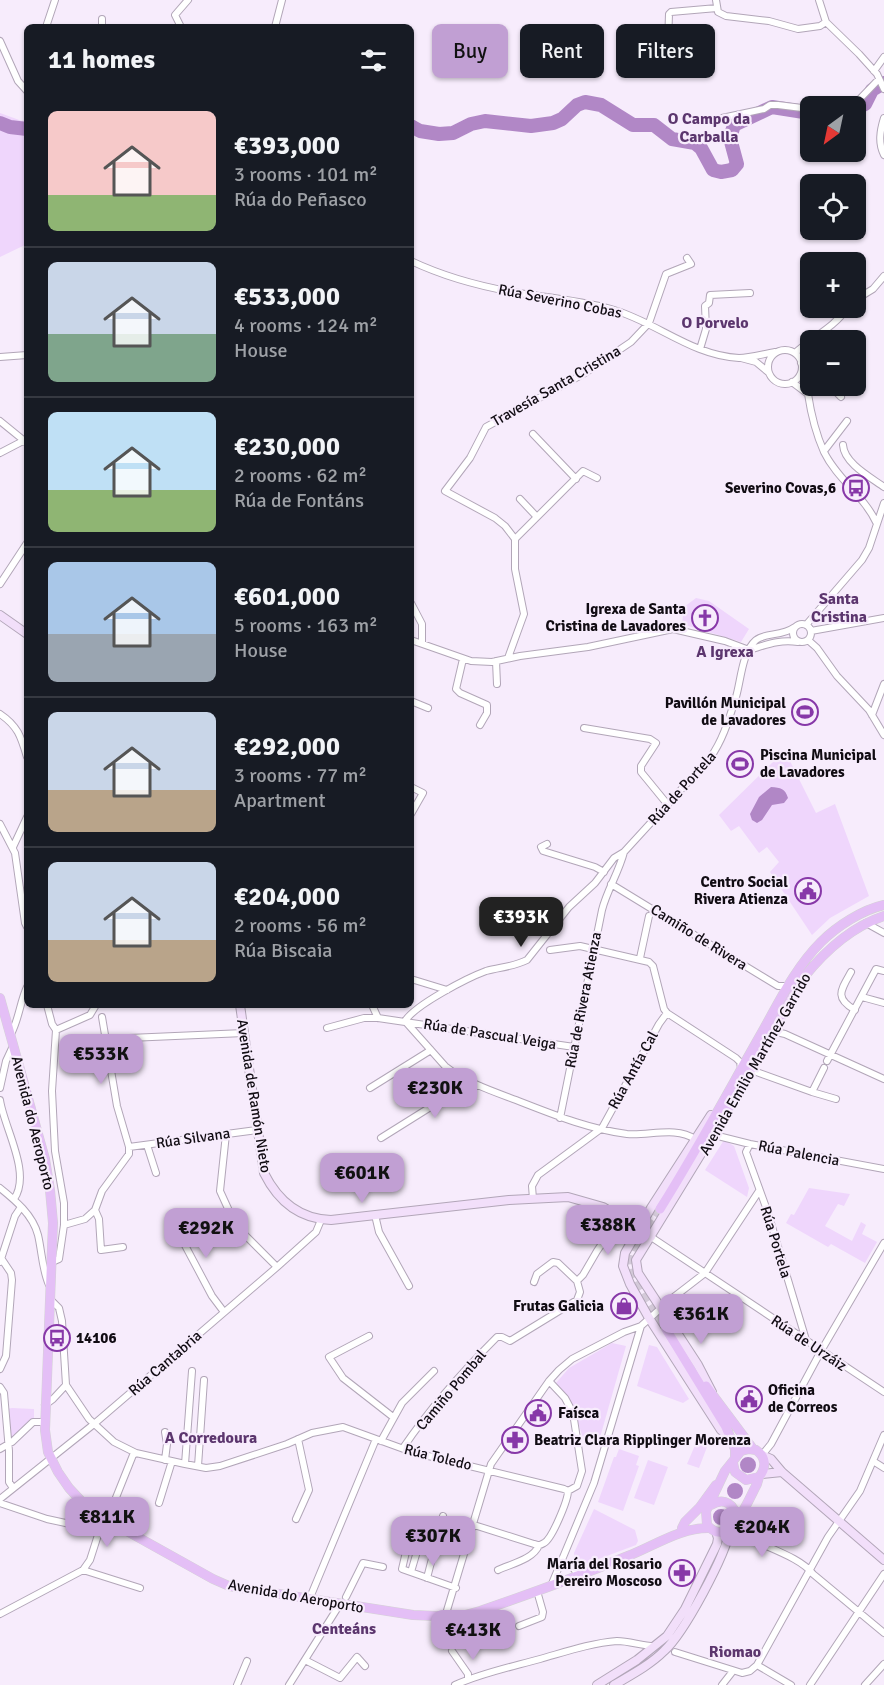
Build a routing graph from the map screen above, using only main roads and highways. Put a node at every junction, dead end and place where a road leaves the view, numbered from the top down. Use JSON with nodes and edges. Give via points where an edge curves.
{"nodes":[{"id":1,"x":0,"y":615,"type":"edge"},
{"id":2,"x":24,"y":632,"type":"edge"},
{"id":3,"x":884,"y":905,"type":"edge"},
{"id":4,"x":884,"y":916,"type":"edge"},
{"id":5,"x":0,"y":998,"type":"edge"},
{"id":6,"x":240,"y":1008,"type":"edge"},
{"id":7,"x":724,"y":1107,"type":"junction"},
{"id":8,"x":697,"y":1142,"type":"junction"},
{"id":9,"x":660,"y":1209,"type":"tunnel mouth"},
{"id":10,"x":640,"y":1230,"type":"junction"},
{"id":11,"x":651,"y":1237,"type":"junction"},
{"id":12,"x":666,"y":1329,"type":"tunnel mouth"},
{"id":13,"x":692,"y":1369,"type":"junction"},
{"id":14,"x":716,"y":1398,"type":"junction"},
{"id":15,"x":728,"y":1436,"type":"junction"},
{"id":16,"x":753,"y":1449,"type":"junction"},
{"id":17,"x":762,"y":1455,"type":"junction"},
{"id":18,"x":734,"y":1460,"type":"junction"},
{"id":19,"x":782,"y":1472,"type":"junction"},
{"id":20,"x":761,"y":1475,"type":"junction"},
{"id":21,"x":718,"y":1484,"type":"junction"},
{"id":22,"x":708,"y":1508,"type":"junction"},
{"id":23,"x":733,"y":1526,"type":"junction"},
{"id":24,"x":680,"y":1530,"type":"junction"},
{"id":25,"x":713,"y":1530,"type":"junction"},
{"id":26,"x":884,"y":1560,"type":"edge"},
{"id":27,"x":667,"y":1636,"type":"junction"},
{"id":28,"x":672,"y":1649,"type":"junction"},
{"id":29,"x":597,"y":1685,"type":"edge"},
{"id":30,"x":614,"y":1685,"type":"edge"}],
"edges":[{"from":1,"to":2,"type":"main road"},
{"from":3,"to":7,"type":"main road","name":"Avenida Emilio Martínez Garrido","via":[[851,920],[822,940],[797,969]]},
{"from":4,"to":7,"type":"main road","name":"Avenida Emilio Martínez Garrido","via":[[844,937],[804,977],[751,1070]]},
{"from":5,"to":24,"type":"main road","name":"Avenida do Aeroporto","via":[[48,1175],[53,1223],[44,1405],[46,1446],[58,1472],[93,1511],[223,1584],[309,1600],[343,1601],[413,1616],[445,1617],[480,1611],[630,1556]]},
{"from":6,"to":10,"type":"main road","name":"Avenida de Ramón Nieto","via":[[264,1173],[281,1199],[294,1209],[321,1220],[568,1197],[603,1207]]},
{"from":7,"to":8,"type":"main road"},
{"from":7,"to":11,"type":"main road","name":"Avenida Emilio Martínez Garrido","via":[[714,1135]]},
{"from":8,"to":9,"type":"main road","name":"Avenida Emilio Martínez Garrido"},
{"from":8,"to":10,"type":"main road","name":"Avenida Emilio Martínez Garrido"},
{"from":10,"to":11,"type":"main road","name":"Avenida de Ramón Nieto"},
{"from":10,"to":15,"type":"main road","name":"Avenida Emilio Martínez Garrido","via":[[625,1253],[622,1266],[649,1318],[720,1430]]},
{"from":11,"to":14,"type":"main road","name":"Avenida Emilio Martínez Garrido","via":[[636,1260],[638,1273]]},
{"from":12,"to":13,"type":"main road"},
{"from":13,"to":14,"type":"main road"},
{"from":13,"to":15,"type":"main road"},
{"from":14,"to":16,"type":"main road"},
{"from":15,"to":18,"type":"main road","via":[[735,1449]]},
{"from":16,"to":17,"type":"main road"},
{"from":16,"to":18,"type":"main road","via":[[744,1449]]},
{"from":17,"to":19,"type":"main road"},
{"from":17,"to":20,"type":"main road","via":[[765,1467]]},
{"from":18,"to":20,"type":"main road","via":[[735,1472],[742,1478],[751,1480]]},
{"from":18,"to":21,"type":"main road"},
{"from":19,"to":20,"type":"main road"},
{"from":19,"to":26,"type":"main road"},
{"from":20,"to":23,"type":"main road"},
{"from":21,"to":22,"type":"main road"},
{"from":21,"to":24,"type":"main road"},
{"from":22,"to":23,"type":"main road","via":[[721,1501],[731,1505],[736,1514]]},
{"from":22,"to":24,"type":"main road","name":"Avenida do Aeroporto"},
{"from":22,"to":25,"type":"main road","via":[[705,1520]]},
{"from":23,"to":25,"type":"main road","via":[[723,1532]]},
{"from":23,"to":28,"type":"main road"},
{"from":24,"to":25,"type":"main road","name":"Avenida do Aeroporto"},
{"from":25,"to":27,"type":"main road","via":[[717,1544]]},
{"from":27,"to":28,"type":"main road","via":[[666,1643]]},
{"from":27,"to":29,"type":"main road"},
{"from":28,"to":30,"type":"main road"}]}
